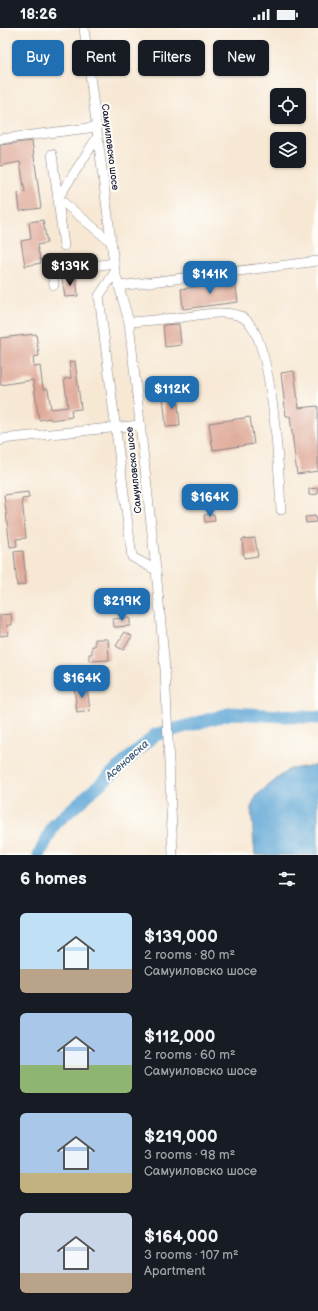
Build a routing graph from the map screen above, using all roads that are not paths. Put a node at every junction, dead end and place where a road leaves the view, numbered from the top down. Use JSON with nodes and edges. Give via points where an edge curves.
{"nodes":[{"id":1,"x":84,"y":28,"type":"edge"},
{"id":2,"x":97,"y":131,"type":"junction"},
{"id":3,"x":0,"y":139,"type":"edge"},
{"id":4,"x":52,"y":154,"type":"dead end"},
{"id":5,"x":58,"y":198,"type":"junction"},
{"id":6,"x":111,"y":242,"type":"junction"},
{"id":7,"x":64,"y":246,"type":"dead end"},
{"id":8,"x":318,"y":260,"type":"edge"},
{"id":9,"x":114,"y":268,"type":"junction"},
{"id":10,"x":54,"y":285,"type":"dead end"},
{"id":11,"x":119,"y":286,"type":"junction"},
{"id":12,"x":129,"y":322,"type":"junction"},
{"id":13,"x":140,"y":425,"type":"junction"},
{"id":14,"x":116,"y":427,"type":"junction"},
{"id":15,"x":0,"y":441,"type":"edge"},
{"id":16,"x":281,"y":510,"type":"dead end"},
{"id":17,"x":156,"y":570,"type":"junction"},
{"id":18,"x":173,"y":855,"type":"edge"}],
"edges":[{"from":1,"to":2,"type":"street","name":"Самуиловско шосе"},
{"from":2,"to":3,"type":"street"},
{"from":2,"to":5,"type":"street"},
{"from":2,"to":6,"type":"street","name":"Самуиловско шосе"},
{"from":4,"to":5,"type":"street"},
{"from":5,"to":6,"type":"street"},
{"from":5,"to":7,"type":"street"},
{"from":6,"to":9,"type":"street","name":"Самуиловско шосе"},
{"from":8,"to":11,"type":"street"},
{"from":9,"to":10,"type":"street","via":[[52,272]]},
{"from":9,"to":11,"type":"street","name":"Самуиловско шосе"},
{"from":9,"to":14,"type":"street","via":[[100,296]]},
{"from":11,"to":12,"type":"street","name":"Самуиловско шосе"},
{"from":12,"to":13,"type":"street","name":"Самуиловско шосе"},
{"from":12,"to":16,"type":"street","via":[[226,313],[242,317],[253,328],[262,349],[271,398]]},
{"from":13,"to":14,"type":"street"},
{"from":13,"to":17,"type":"street","name":"Самуиловско шосе"},
{"from":14,"to":15,"type":"street"},
{"from":14,"to":17,"type":"street","via":[[132,557]]},
{"from":17,"to":18,"type":"street","name":"Самуиловско шосе","via":[[166,697]]}]}
